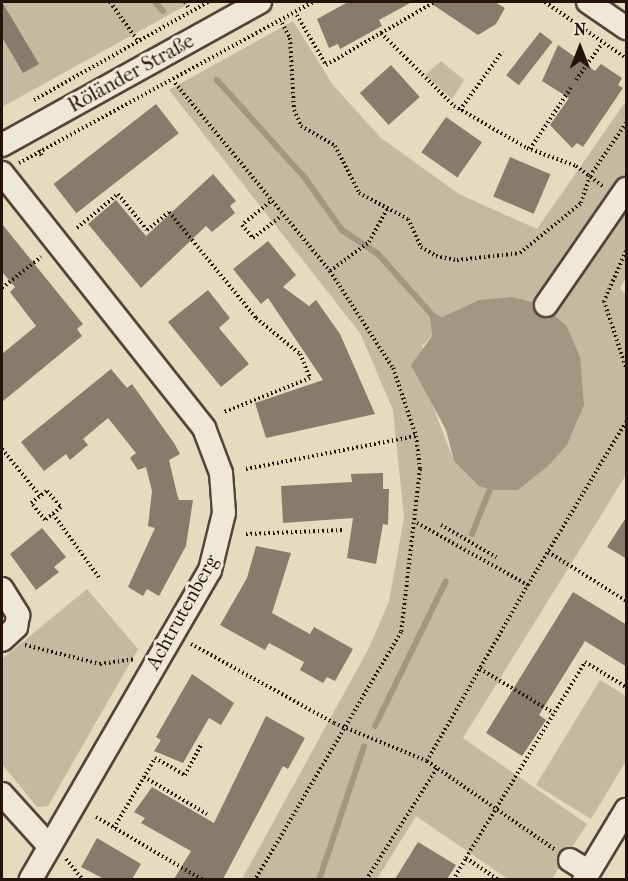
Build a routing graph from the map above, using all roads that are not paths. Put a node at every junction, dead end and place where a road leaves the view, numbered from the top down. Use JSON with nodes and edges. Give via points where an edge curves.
{"nodes":[{"id":1,"x":260,"y":2,"type":"edge"},
{"id":2,"x":588,"y":2,"type":"edge"},
{"id":3,"x":627,"y":28,"type":"edge"},
{"id":4,"x":2,"y":146,"type":"edge"},
{"id":5,"x":9,"y":168,"type":"edge"},
{"id":6,"x":627,"y":189,"type":"edge"},
{"id":7,"x":546,"y":305,"type":"dead end"},
{"id":8,"x":2,"y":589,"type":"edge"},
{"id":9,"x":6,"y":636,"type":"edge"},
{"id":10,"x":2,"y":794,"type":"edge"},
{"id":11,"x":627,"y":810,"type":"edge"},
{"id":12,"x":620,"y":834,"type":"edge"},
{"id":13,"x":49,"y":846,"type":"junction"},
{"id":14,"x":581,"y":870,"type":"edge"},
{"id":15,"x":30,"y":879,"type":"edge"}],
"edges":[{"from":1,"to":4,"type":"street","name":"Röländer Straße"},
{"from":2,"to":3,"type":"street"},
{"from":5,"to":13,"type":"street","name":"Achtrutenberg","via":[[204,428],[221,473],[224,513],[210,570]]},
{"from":6,"to":7,"type":"street"},
{"from":8,"to":9,"type":"street","via":[[18,615]]},
{"from":10,"to":13,"type":"street"},
{"from":11,"to":12,"type":"street"},
{"from":12,"to":14,"type":"street"},
{"from":13,"to":15,"type":"street","name":"Achtrutenberg"}]}
